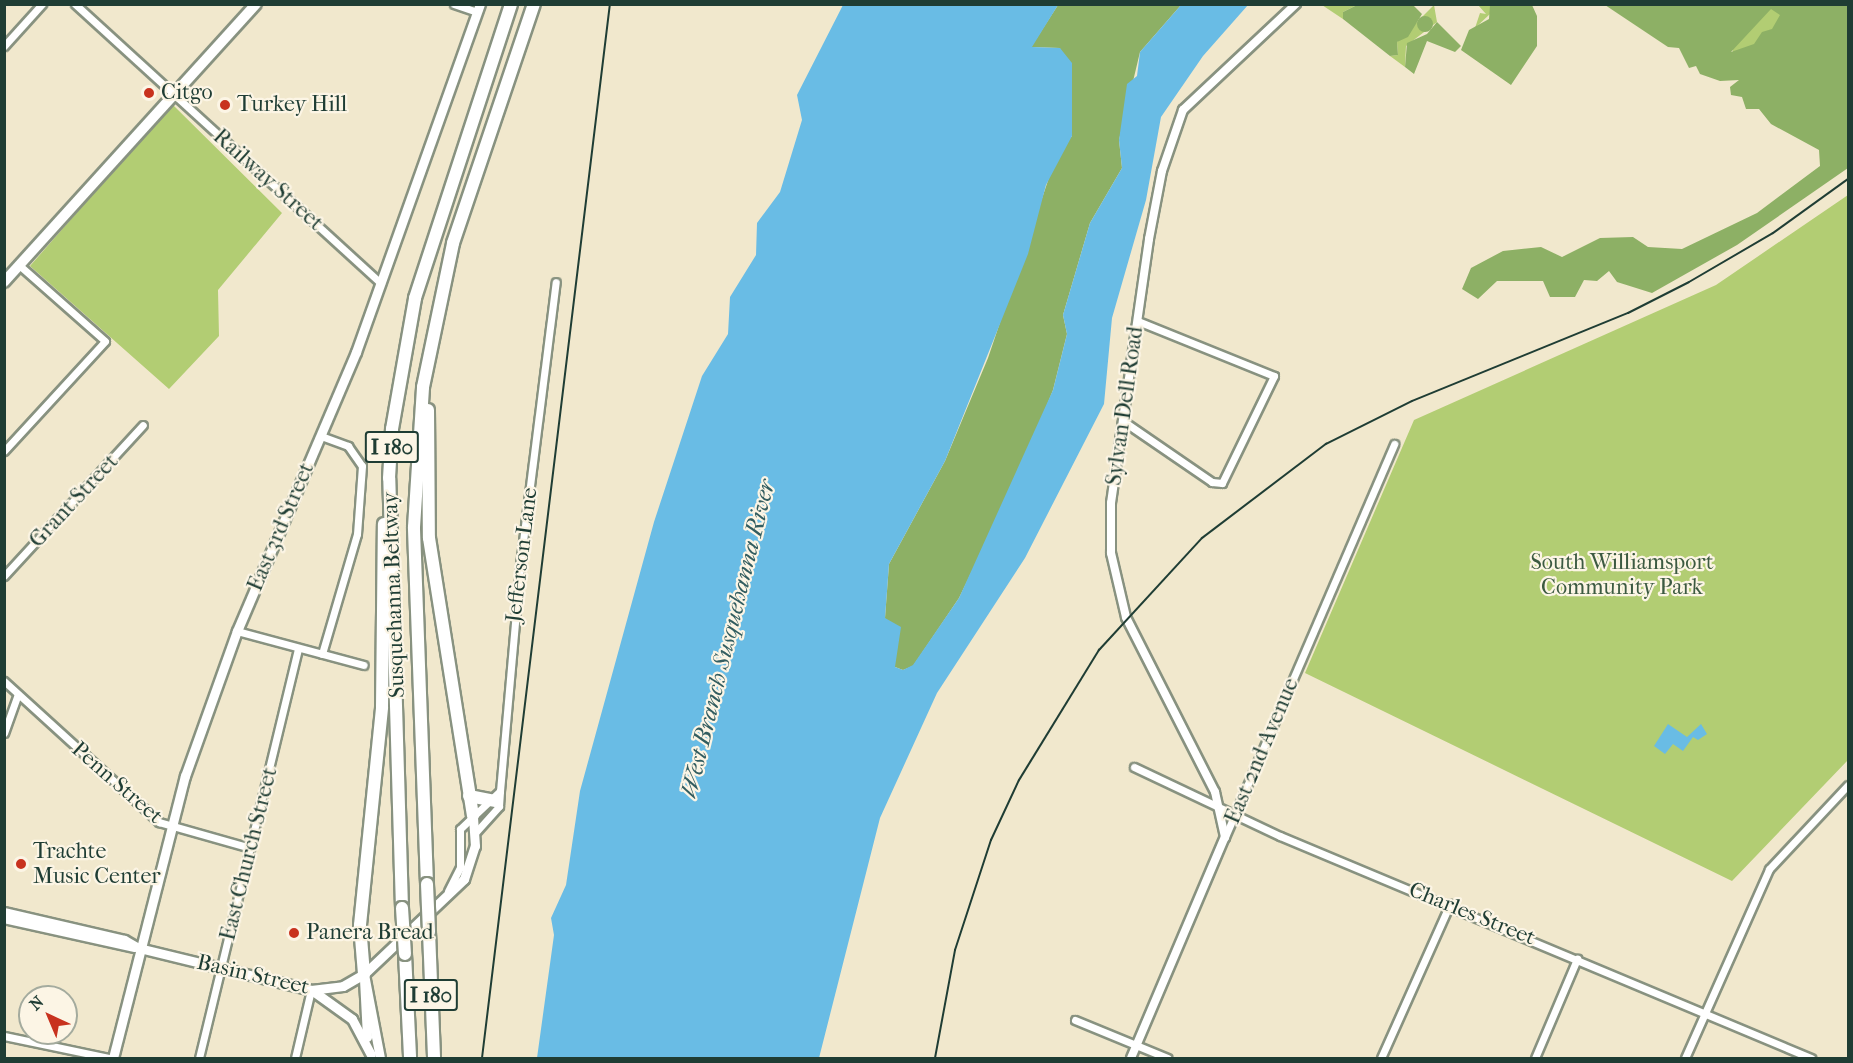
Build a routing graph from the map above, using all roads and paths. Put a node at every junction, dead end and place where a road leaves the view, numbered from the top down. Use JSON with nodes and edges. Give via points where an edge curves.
{"nodes":[{"id":1,"x":42,"y":4,"type":"edge"},
{"id":2,"x":75,"y":4,"type":"edge"},
{"id":3,"x":256,"y":4,"type":"edge"},
{"id":4,"x":454,"y":4,"type":"edge"},
{"id":5,"x":511,"y":4,"type":"edge"},
{"id":6,"x":534,"y":4,"type":"edge"},
{"id":7,"x":1296,"y":4,"type":"edge"},
{"id":8,"x":478,"y":8,"type":"edge"},
{"id":9,"x":4,"y":46,"type":"edge"},
{"id":10,"x":174,"y":94,"type":"junction"},
{"id":11,"x":20,"y":265,"type":"junction"},
{"id":12,"x":443,"y":280,"type":"junction"},
{"id":13,"x":4,"y":282,"type":"edge"},
{"id":14,"x":556,"y":282,"type":"dead end"},
{"id":15,"x":381,"y":283,"type":"junction"},
{"id":16,"x":1138,"y":321,"type":"junction"},
{"id":17,"x":1123,"y":421,"type":"junction"},
{"id":18,"x":143,"y":425,"type":"dead end"},
{"id":19,"x":321,"y":436,"type":"junction"},
{"id":20,"x":1394,"y":444,"type":"dead end"},
{"id":21,"x":4,"y":451,"type":"edge"},
{"id":22,"x":389,"y":478,"type":"junction"},
{"id":23,"x":4,"y":576,"type":"edge"},
{"id":24,"x":237,"y":631,"type":"junction"},
{"id":25,"x":298,"y":649,"type":"junction"},
{"id":26,"x":322,"y":654,"type":"junction"},
{"id":27,"x":364,"y":665,"type":"dead end"},
{"id":28,"x":4,"y":681,"type":"edge"},
{"id":29,"x":18,"y":694,"type":"junction"},
{"id":30,"x":4,"y":733,"type":"edge"},
{"id":31,"x":1134,"y":767,"type":"dead end"},
{"id":32,"x":1848,"y":785,"type":"edge"},
{"id":33,"x":469,"y":796,"type":"junction"},
{"id":34,"x":498,"y":796,"type":"junction"},
{"id":35,"x":1220,"y":806,"type":"junction"},
{"id":36,"x":1234,"y":815,"type":"junction"},
{"id":37,"x":473,"y":816,"type":"junction"},
{"id":38,"x":168,"y":827,"type":"junction"},
{"id":39,"x":475,"y":833,"type":"junction"},
{"id":40,"x":1225,"y":837,"type":"junction"},
{"id":41,"x":250,"y":848,"type":"junction"},
{"id":42,"x":441,"y":901,"type":"junction"},
{"id":43,"x":1450,"y":904,"type":"junction"},
{"id":44,"x":4,"y":912,"type":"edge"},
{"id":45,"x":4,"y":919,"type":"edge"},
{"id":46,"x":139,"y":948,"type":"junction"},
{"id":47,"x":1577,"y":959,"type":"junction"},
{"id":48,"x":220,"y":968,"type":"junction"},
{"id":49,"x":364,"y":974,"type":"junction"},
{"id":50,"x":311,"y":990,"type":"junction"},
{"id":51,"x":1705,"y":1013,"type":"junction"},
{"id":52,"x":1075,"y":1020,"type":"dead end"},
{"id":53,"x":4,"y":1036,"type":"edge"},
{"id":54,"x":1136,"y":1047,"type":"junction"},
{"id":55,"x":374,"y":1057,"type":"edge"},
{"id":56,"x":111,"y":1059,"type":"edge"},
{"id":57,"x":199,"y":1059,"type":"edge"},
{"id":58,"x":295,"y":1059,"type":"edge"},
{"id":59,"x":409,"y":1059,"type":"edge"},
{"id":60,"x":434,"y":1059,"type":"edge"},
{"id":61,"x":1131,"y":1059,"type":"edge"},
{"id":62,"x":1167,"y":1059,"type":"edge"},
{"id":63,"x":1381,"y":1059,"type":"edge"},
{"id":64,"x":1535,"y":1059,"type":"edge"},
{"id":65,"x":1685,"y":1059,"type":"edge"},
{"id":66,"x":1811,"y":1059,"type":"edge"}],
"edges":[{"from":1,"to":9,"type":"street"},
{"from":2,"to":10,"type":"street","name":"Railway Street"},
{"from":3,"to":10,"type":"main road"},
{"from":4,"to":8,"type":"street"},
{"from":5,"to":22,"type":"highway","name":"Susquehanna Beltway","number":"I 180","via":[[415,298],[398,387]]},
{"from":6,"to":12,"type":"highway","name":"Susquehanna Beltway","number":"I 180"},
{"from":7,"to":16,"type":"street","name":"Sylvan Dell Road","via":[[1207,82],[1178,119],[1155,206]]},
{"from":8,"to":15,"type":"main road","name":"East 3rd Street"},
{"from":10,"to":11,"type":"main road"},
{"from":10,"to":15,"type":"street","name":"Railway Street"},
{"from":11,"to":13,"type":"main road"},
{"from":11,"to":21,"type":"street","via":[[105,340]]},
{"from":12,"to":33,"type":"highway","via":[[427,418],[426,500]]},
{"from":12,"to":60,"type":"highway","name":"Susquehanna Beltway","number":"I 180","bridge":true,"via":[[423,387],[414,487]]},
{"from":14,"to":34,"type":"street","name":"Jefferson Lane","via":[[520,565]]},
{"from":15,"to":19,"type":"main road","name":"East 3rd Street"},
{"from":16,"to":17,"type":"street","name":"Sylvan Dell Road"},
{"from":16,"to":17,"type":"street","via":[[1274,376],[1222,483],[1212,482]]},
{"from":17,"to":35,"type":"street","name":"Sylvan Dell Road","via":[[1109,531],[1113,572],[1129,624]]},
{"from":18,"to":23,"type":"street","name":"Grant Street"},
{"from":19,"to":24,"type":"main road","name":"East 3rd Street"},
{"from":19,"to":26,"type":"street","via":[[348,446],[361,463],[357,534]]},
{"from":20,"to":36,"type":"street","name":"East 2nd Avenue"},
{"from":22,"to":49,"type":"highway","via":[[382,707],[360,924]]},
{"from":22,"to":59,"type":"highway","name":"Susquehanna Beltway","number":"I 180","bridge":true},
{"from":24,"to":25,"type":"street"},
{"from":24,"to":38,"type":"main road","name":"East 3rd Street"},
{"from":25,"to":26,"type":"street"},
{"from":25,"to":41,"type":"street","name":"East Church Street"},
{"from":26,"to":27,"type":"street"},
{"from":28,"to":29,"type":"street","name":"Penn Street"},
{"from":29,"to":30,"type":"street"},
{"from":29,"to":38,"type":"street","name":"Penn Street"},
{"from":31,"to":35,"type":"street","name":"Charles Street"},
{"from":32,"to":51,"type":"street","via":[[1769,869]]},
{"from":33,"to":34,"type":"highway"},
{"from":33,"to":37,"type":"highway"},
{"from":34,"to":37,"type":"street"},
{"from":34,"to":39,"type":"street","name":"Jefferson Lane","via":[[499,806]]},
{"from":35,"to":36,"type":"street","name":"Charles Street"},
{"from":35,"to":40,"type":"street","name":"Sylvan Dell Road"},
{"from":36,"to":40,"type":"street","name":"East 2nd Avenue"},
{"from":36,"to":43,"type":"street","name":"Charles Street"},
{"from":37,"to":39,"type":"main road"},
{"from":37,"to":42,"type":"street","via":[[460,829],[460,867]]},
{"from":38,"to":41,"type":"street","name":"Penn Street"},
{"from":38,"to":46,"type":"main road","name":"East 3rd Street"},
{"from":39,"to":42,"type":"main road","via":[[467,874]]},
{"from":40,"to":54,"type":"street","name":"East 2nd Avenue"},
{"from":41,"to":48,"type":"street","name":"East Church Street"},
{"from":42,"to":49,"type":"main road"},
{"from":43,"to":47,"type":"street","name":"Charles Street"},
{"from":43,"to":63,"type":"street"},
{"from":44,"to":46,"type":"street","name":"Basin Street","via":[[125,940]]},
{"from":45,"to":46,"type":"street","name":"Basin Street"},
{"from":46,"to":48,"type":"main road","name":"Basin Street"},
{"from":46,"to":56,"type":"main road","name":"East 3rd Street"},
{"from":47,"to":51,"type":"street","name":"Charles Street"},
{"from":47,"to":64,"type":"street"},
{"from":48,"to":50,"type":"main road","name":"Basin Street"},
{"from":48,"to":57,"type":"street","name":"East Church Street"},
{"from":49,"to":50,"type":"main road","name":"Basin Street","via":[[343,986]]},
{"from":49,"to":55,"type":"main road","via":[[361,1007]]},
{"from":50,"to":55,"type":"main road","via":[[352,1019]]},
{"from":50,"to":58,"type":"street"},
{"from":51,"to":65,"type":"street"},
{"from":51,"to":66,"type":"street","name":"Charles Street"},
{"from":52,"to":54,"type":"street"},
{"from":53,"to":56,"type":"street"},
{"from":54,"to":61,"type":"street","name":"East 2nd Avenue"},
{"from":54,"to":62,"type":"street"}]}
